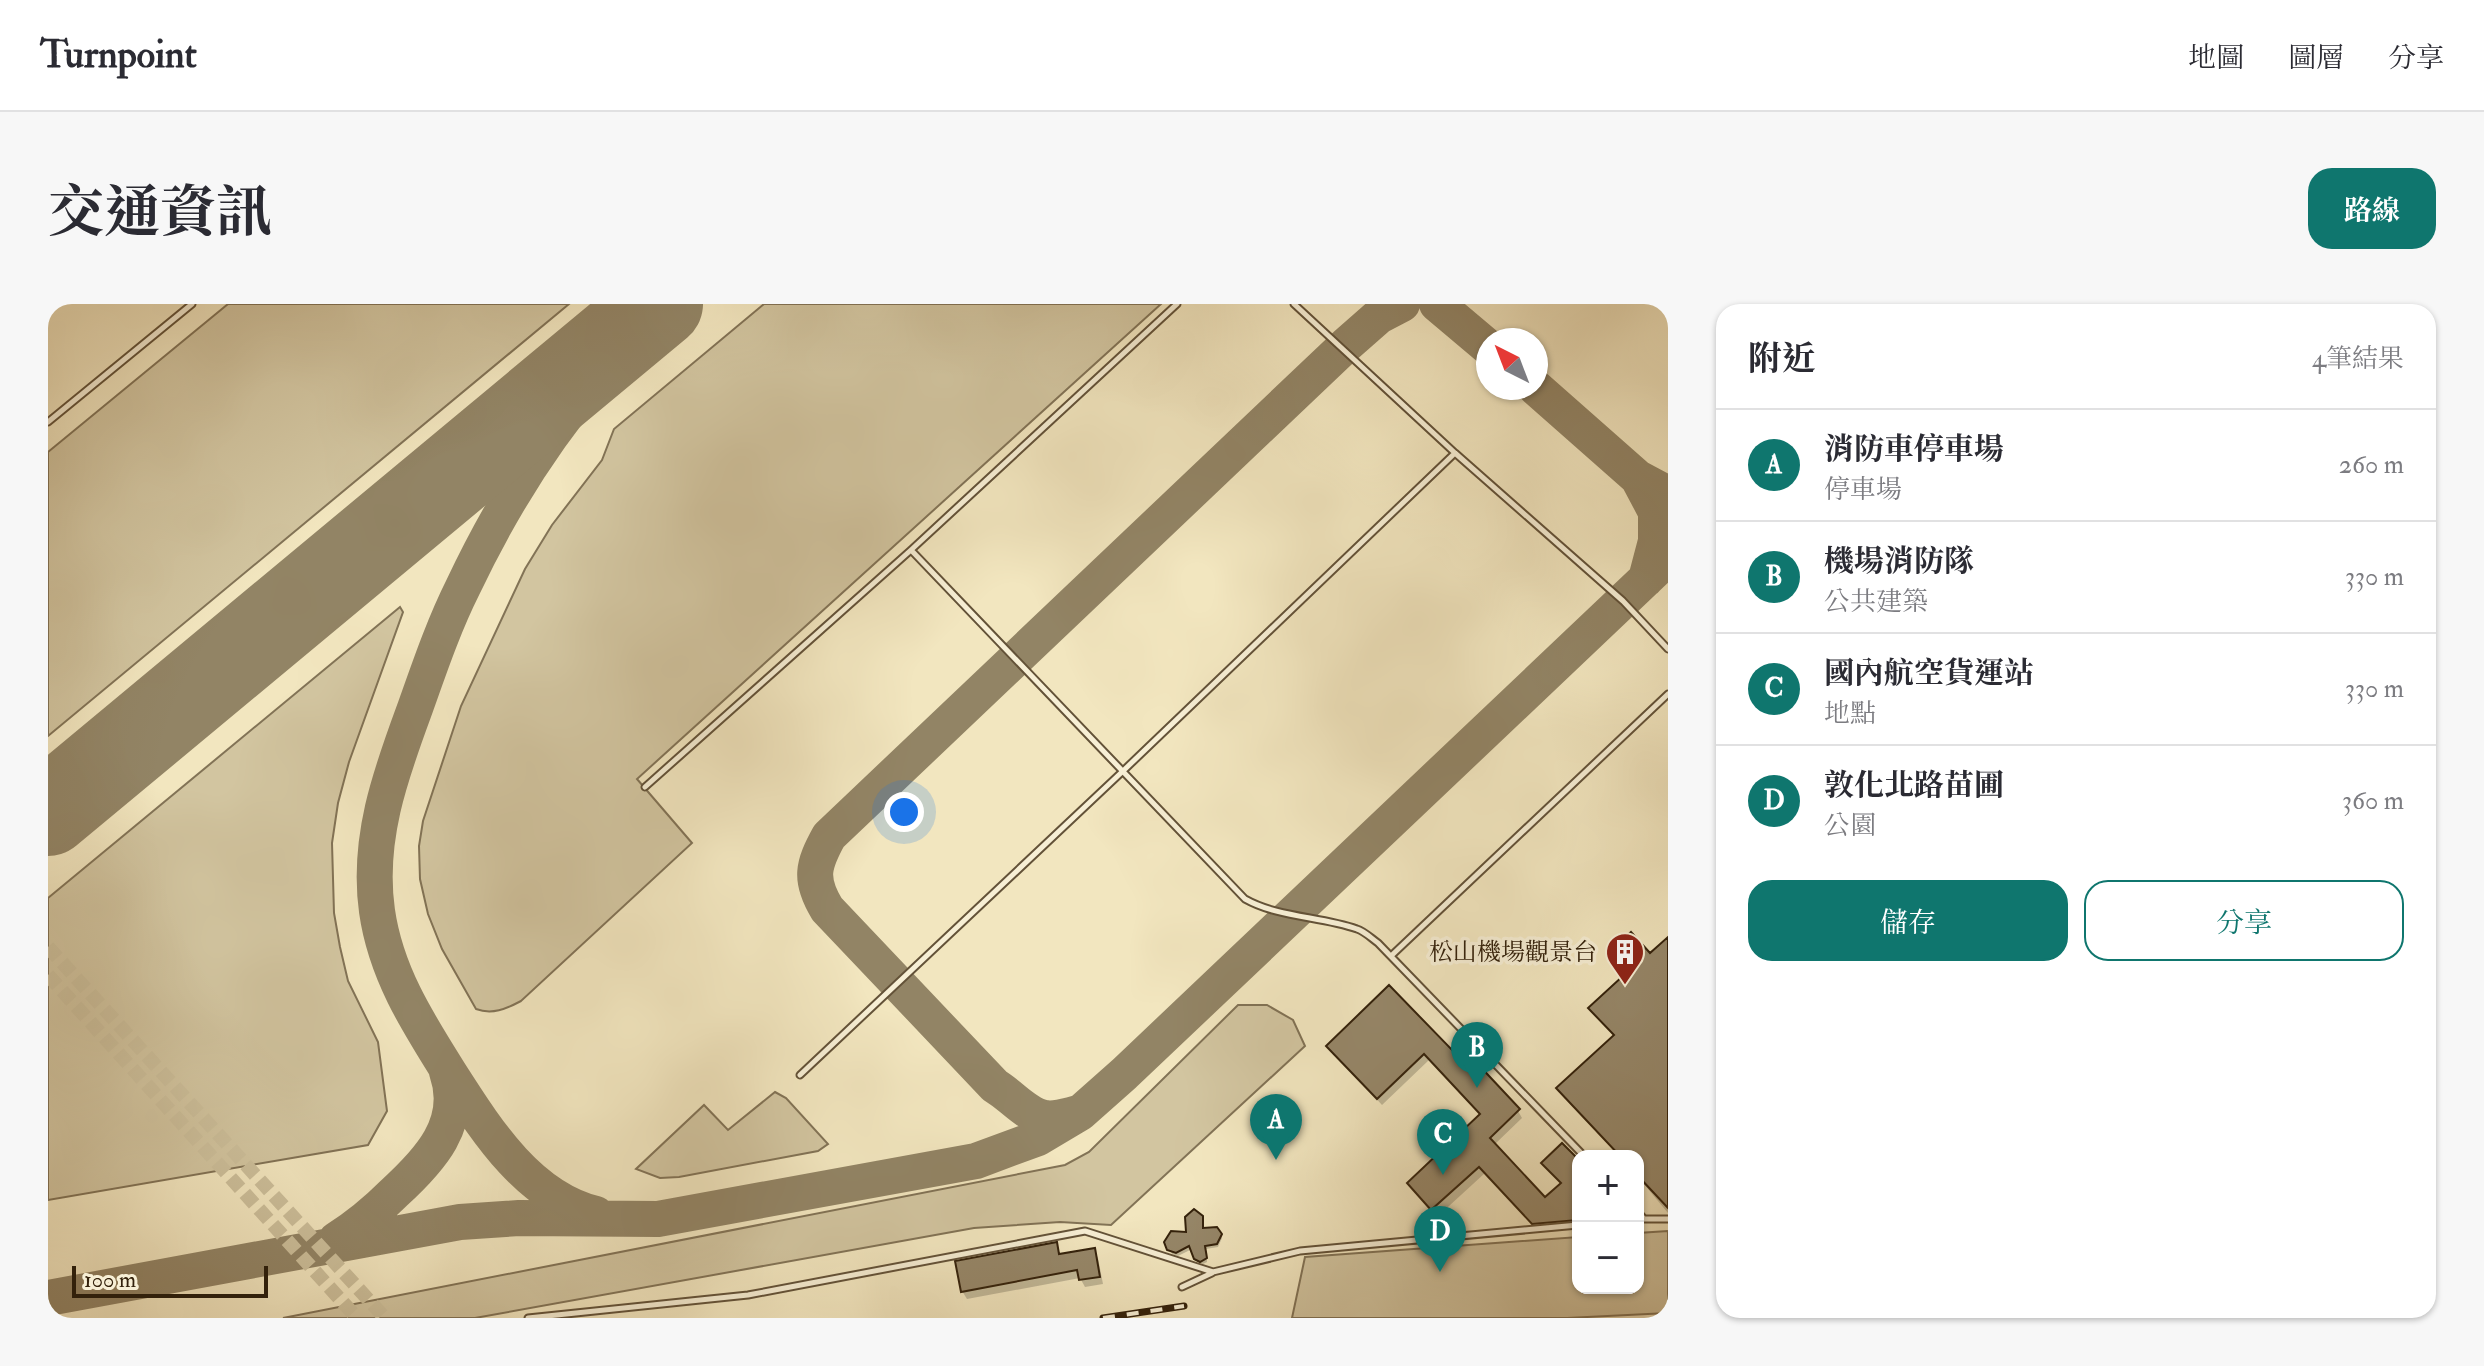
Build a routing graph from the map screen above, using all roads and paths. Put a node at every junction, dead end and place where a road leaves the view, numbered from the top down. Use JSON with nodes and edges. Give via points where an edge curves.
{"nodes":[{"id":1,"x":192,"y":304,"type":"edge"},
{"id":2,"x":1177,"y":304,"type":"edge"},
{"id":3,"x":1294,"y":304,"type":"edge"},
{"id":4,"x":48,"y":422,"type":"edge"},
{"id":5,"x":1455,"y":453,"type":"junction"},
{"id":6,"x":911,"y":550,"type":"junction"},
{"id":7,"x":1668,"y":649,"type":"edge"},
{"id":8,"x":1668,"y":694,"type":"edge"},
{"id":9,"x":1123,"y":771,"type":"junction"},
{"id":10,"x":645,"y":787,"type":"dead end"},
{"id":11,"x":1391,"y":956,"type":"junction"},
{"id":12,"x":800,"y":1075,"type":"dead end"},
{"id":13,"x":1578,"y":1150,"type":"edge"},
{"id":14,"x":1644,"y":1219,"type":"edge"},
{"id":15,"x":1668,"y":1219,"type":"edge"},
{"id":16,"x":1572,"y":1226,"type":"edge"},
{"id":17,"x":1213,"y":1272,"type":"junction"},
{"id":18,"x":1182,"y":1287,"type":"dead end"},
{"id":19,"x":528,"y":1318,"type":"edge"}],
"edges":[{"from":1,"to":4,"type":"lane"},
{"from":2,"to":6,"type":"lane"},
{"from":3,"to":5,"type":"lane"},
{"from":5,"to":7,"type":"lane","via":[[1623,601]]},
{"from":5,"to":9,"type":"lane"},
{"from":6,"to":9,"type":"lane"},
{"from":6,"to":10,"type":"lane"},
{"from":8,"to":11,"type":"lane"},
{"from":9,"to":11,"type":"lane","via":[[1245,899],[1290,915],[1359,929]]},
{"from":9,"to":12,"type":"lane"},
{"from":11,"to":13,"type":"lane"},
{"from":14,"to":15,"type":"lane"},
{"from":16,"to":17,"type":"lane","via":[[1300,1251]]},
{"from":17,"to":18,"type":"lane"},
{"from":17,"to":19,"type":"lane","via":[[1085,1231],[748,1295]]}]}
